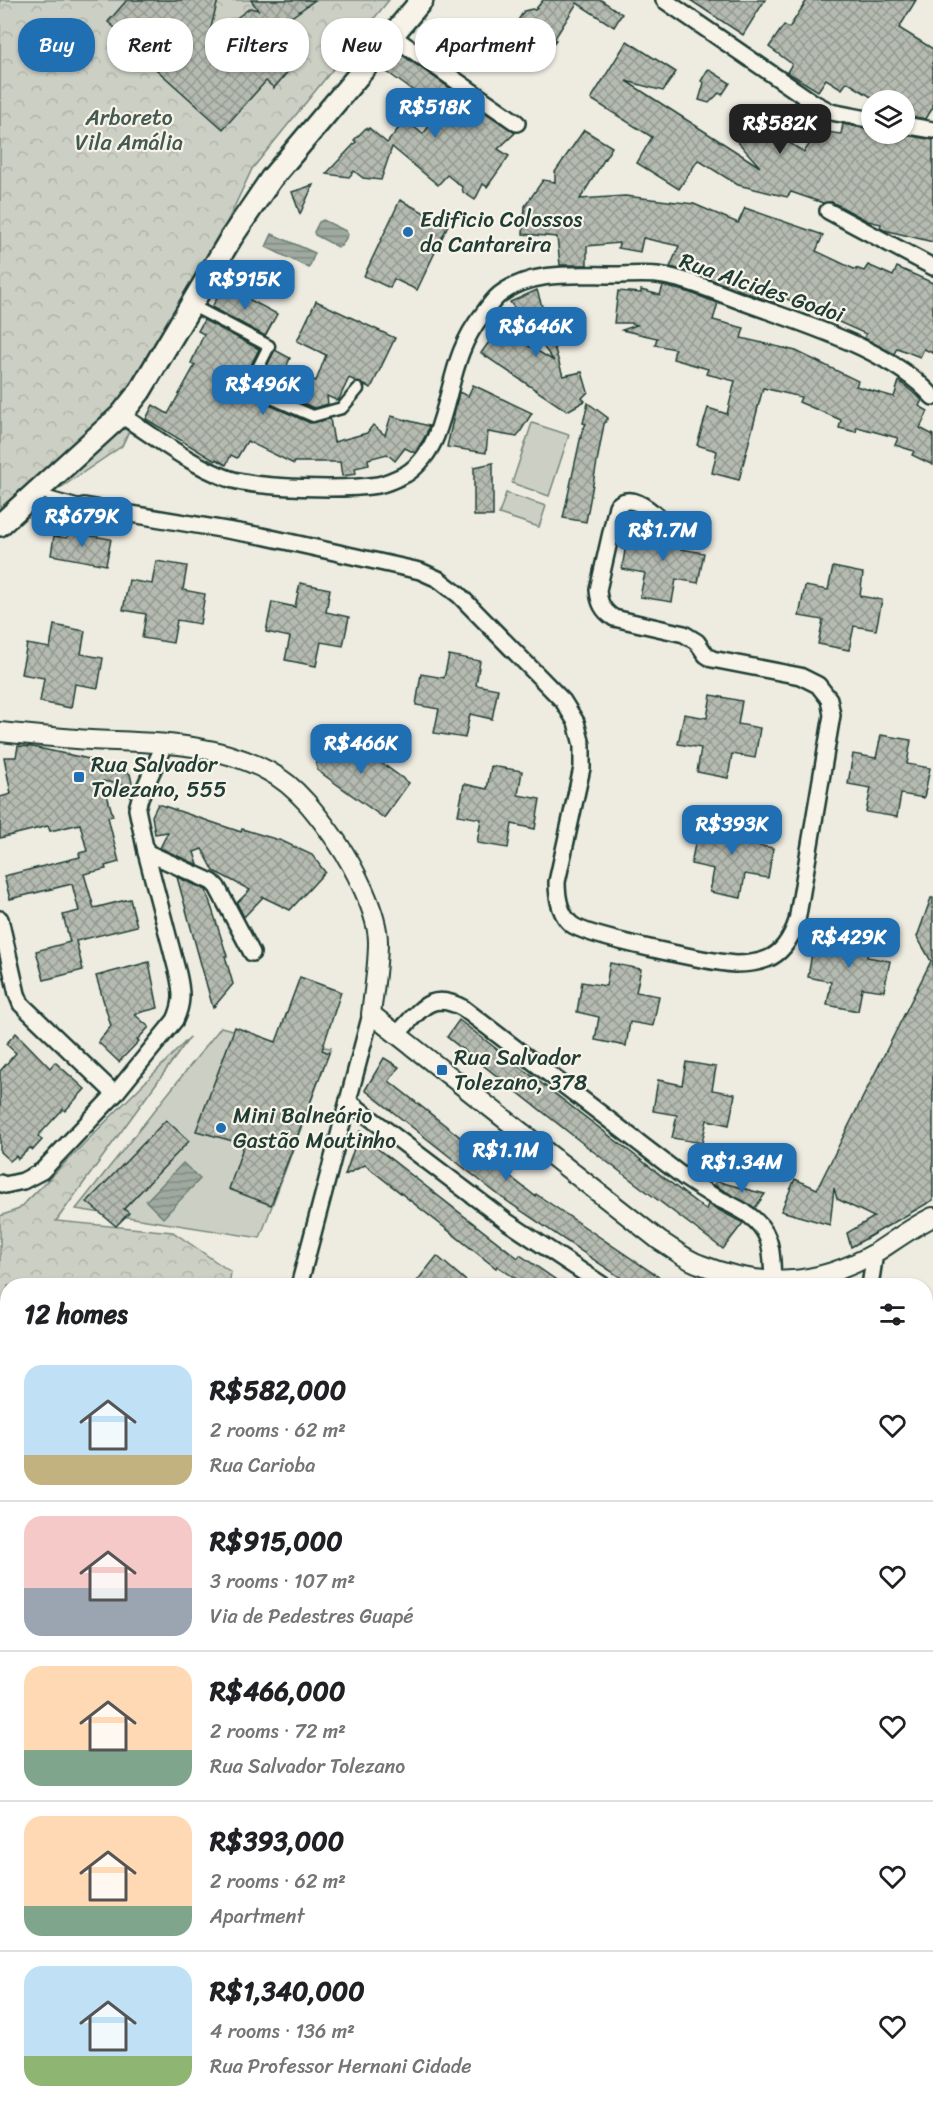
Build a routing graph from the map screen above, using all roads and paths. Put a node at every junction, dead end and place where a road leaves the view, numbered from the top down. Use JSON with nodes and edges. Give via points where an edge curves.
{"nodes":[{"id":1,"x":422,"y":0,"type":"edge"},
{"id":2,"x":664,"y":0,"type":"edge"},
{"id":3,"x":403,"y":23,"type":"edge"},
{"id":4,"x":403,"y":44,"type":"edge"},
{"id":5,"x":362,"y":72,"type":"edge"},
{"id":6,"x":861,"y":118,"type":"edge"},
{"id":7,"x":517,"y":123,"type":"dead end"},
{"id":8,"x":915,"y":127,"type":"edge"},
{"id":9,"x":933,"y":130,"type":"edge"},
{"id":10,"x":828,"y":211,"type":"dead end"},
{"id":11,"x":933,"y":267,"type":"edge"},
{"id":12,"x":191,"y":305,"type":"junction"},
{"id":13,"x":358,"y":389,"type":"dead end"},
{"id":14,"x":933,"y":397,"type":"edge"},
{"id":15,"x":121,"y":415,"type":"junction"},
{"id":16,"x":36,"y":492,"type":"junction"},
{"id":17,"x":84,"y":506,"type":"junction"},
{"id":18,"x":19,"y":508,"type":"junction"},
{"id":19,"x":659,"y":518,"type":"dead end"},
{"id":20,"x":0,"y":525,"type":"edge"},
{"id":21,"x":0,"y":732,"type":"edge"},
{"id":22,"x":165,"y":743,"type":"junction"},
{"id":23,"x":146,"y":852,"type":"junction"},
{"id":24,"x":0,"y":919,"type":"edge"},
{"id":25,"x":252,"y":953,"type":"dead end"},
{"id":26,"x":370,"y":1014,"type":"junction"},
{"id":27,"x":397,"y":1034,"type":"junction"},
{"id":28,"x":115,"y":1094,"type":"junction"},
{"id":29,"x":348,"y":1101,"type":"junction"},
{"id":30,"x":0,"y":1184,"type":"edge"},
{"id":31,"x":933,"y":1217,"type":"edge"},
{"id":32,"x":875,"y":1253,"type":"junction"},
{"id":33,"x":301,"y":1278,"type":"edge"},
{"id":34,"x":592,"y":1278,"type":"edge"},
{"id":35,"x":753,"y":1278,"type":"edge"},
{"id":36,"x":773,"y":1278,"type":"edge"},
{"id":37,"x":809,"y":1278,"type":"edge"},
{"id":38,"x":871,"y":1278,"type":"edge"}],
"edges":[{"from":1,"to":3,"type":"main road"},
{"from":2,"to":6,"type":"street","via":[[814,103],[831,112]]},
{"from":4,"to":7,"type":"street"},
{"from":5,"to":12,"type":"main road","via":[[271,179]]},
{"from":8,"to":9,"type":"street"},
{"from":10,"to":11,"type":"street"},
{"from":12,"to":13,"type":"street","via":[[269,346],[248,388],[313,416],[342,408]]},
{"from":12,"to":15,"type":"main road","via":[[140,391]]},
{"from":14,"to":15,"type":"street","name":"Rua Alcides Godoi","via":[[905,372],[846,340],[693,284],[658,275],[565,275],[525,281],[496,297],[475,324],[458,356],[436,437],[425,456],[406,474],[381,484],[268,485],[230,479],[204,468]]},
{"from":15,"to":16,"type":"main road"},
{"from":16,"to":17,"type":"lane"},
{"from":16,"to":18,"type":"main road"},
{"from":17,"to":18,"type":"lane"},
{"from":17,"to":19,"type":"street","via":[[262,536],[420,571],[438,579],[459,595],[551,688],[576,722],[582,768],[557,882],[557,901],[572,925],[615,940],[735,964],[752,963],[770,958],[783,947],[797,921],[832,715],[829,699],[818,685],[800,676],[712,659],[692,637],[607,614],[598,590],[617,506],[631,501]]},
{"from":18,"to":20,"type":"main road"},
{"from":21,"to":22,"type":"street"},
{"from":22,"to":23,"type":"street","via":[[137,809]]},
{"from":22,"to":26,"type":"street","via":[[236,756],[270,771],[299,794],[323,822],[345,854],[369,903],[376,930]]},
{"from":23,"to":25,"type":"street","via":[[217,886]]},
{"from":23,"to":28,"type":"street","via":[[178,974],[181,1007],[175,1020]]},
{"from":24,"to":28,"type":"street","via":[[21,1004]]},
{"from":26,"to":27,"type":"street"},
{"from":26,"to":29,"type":"street"},
{"from":27,"to":35,"type":"street","via":[[660,1241],[697,1264]]},
{"from":27,"to":36,"type":"street","via":[[437,1000],[449,1000],[463,1008],[685,1178],[747,1214],[767,1237]]},
{"from":28,"to":30,"type":"street","via":[[42,1171],[23,1181]]},
{"from":29,"to":33,"type":"street"},
{"from":29,"to":34,"type":"street","via":[[506,1221]]},
{"from":31,"to":32,"type":"street"},
{"from":32,"to":37,"type":"street"},
{"from":32,"to":38,"type":"street"}]}
